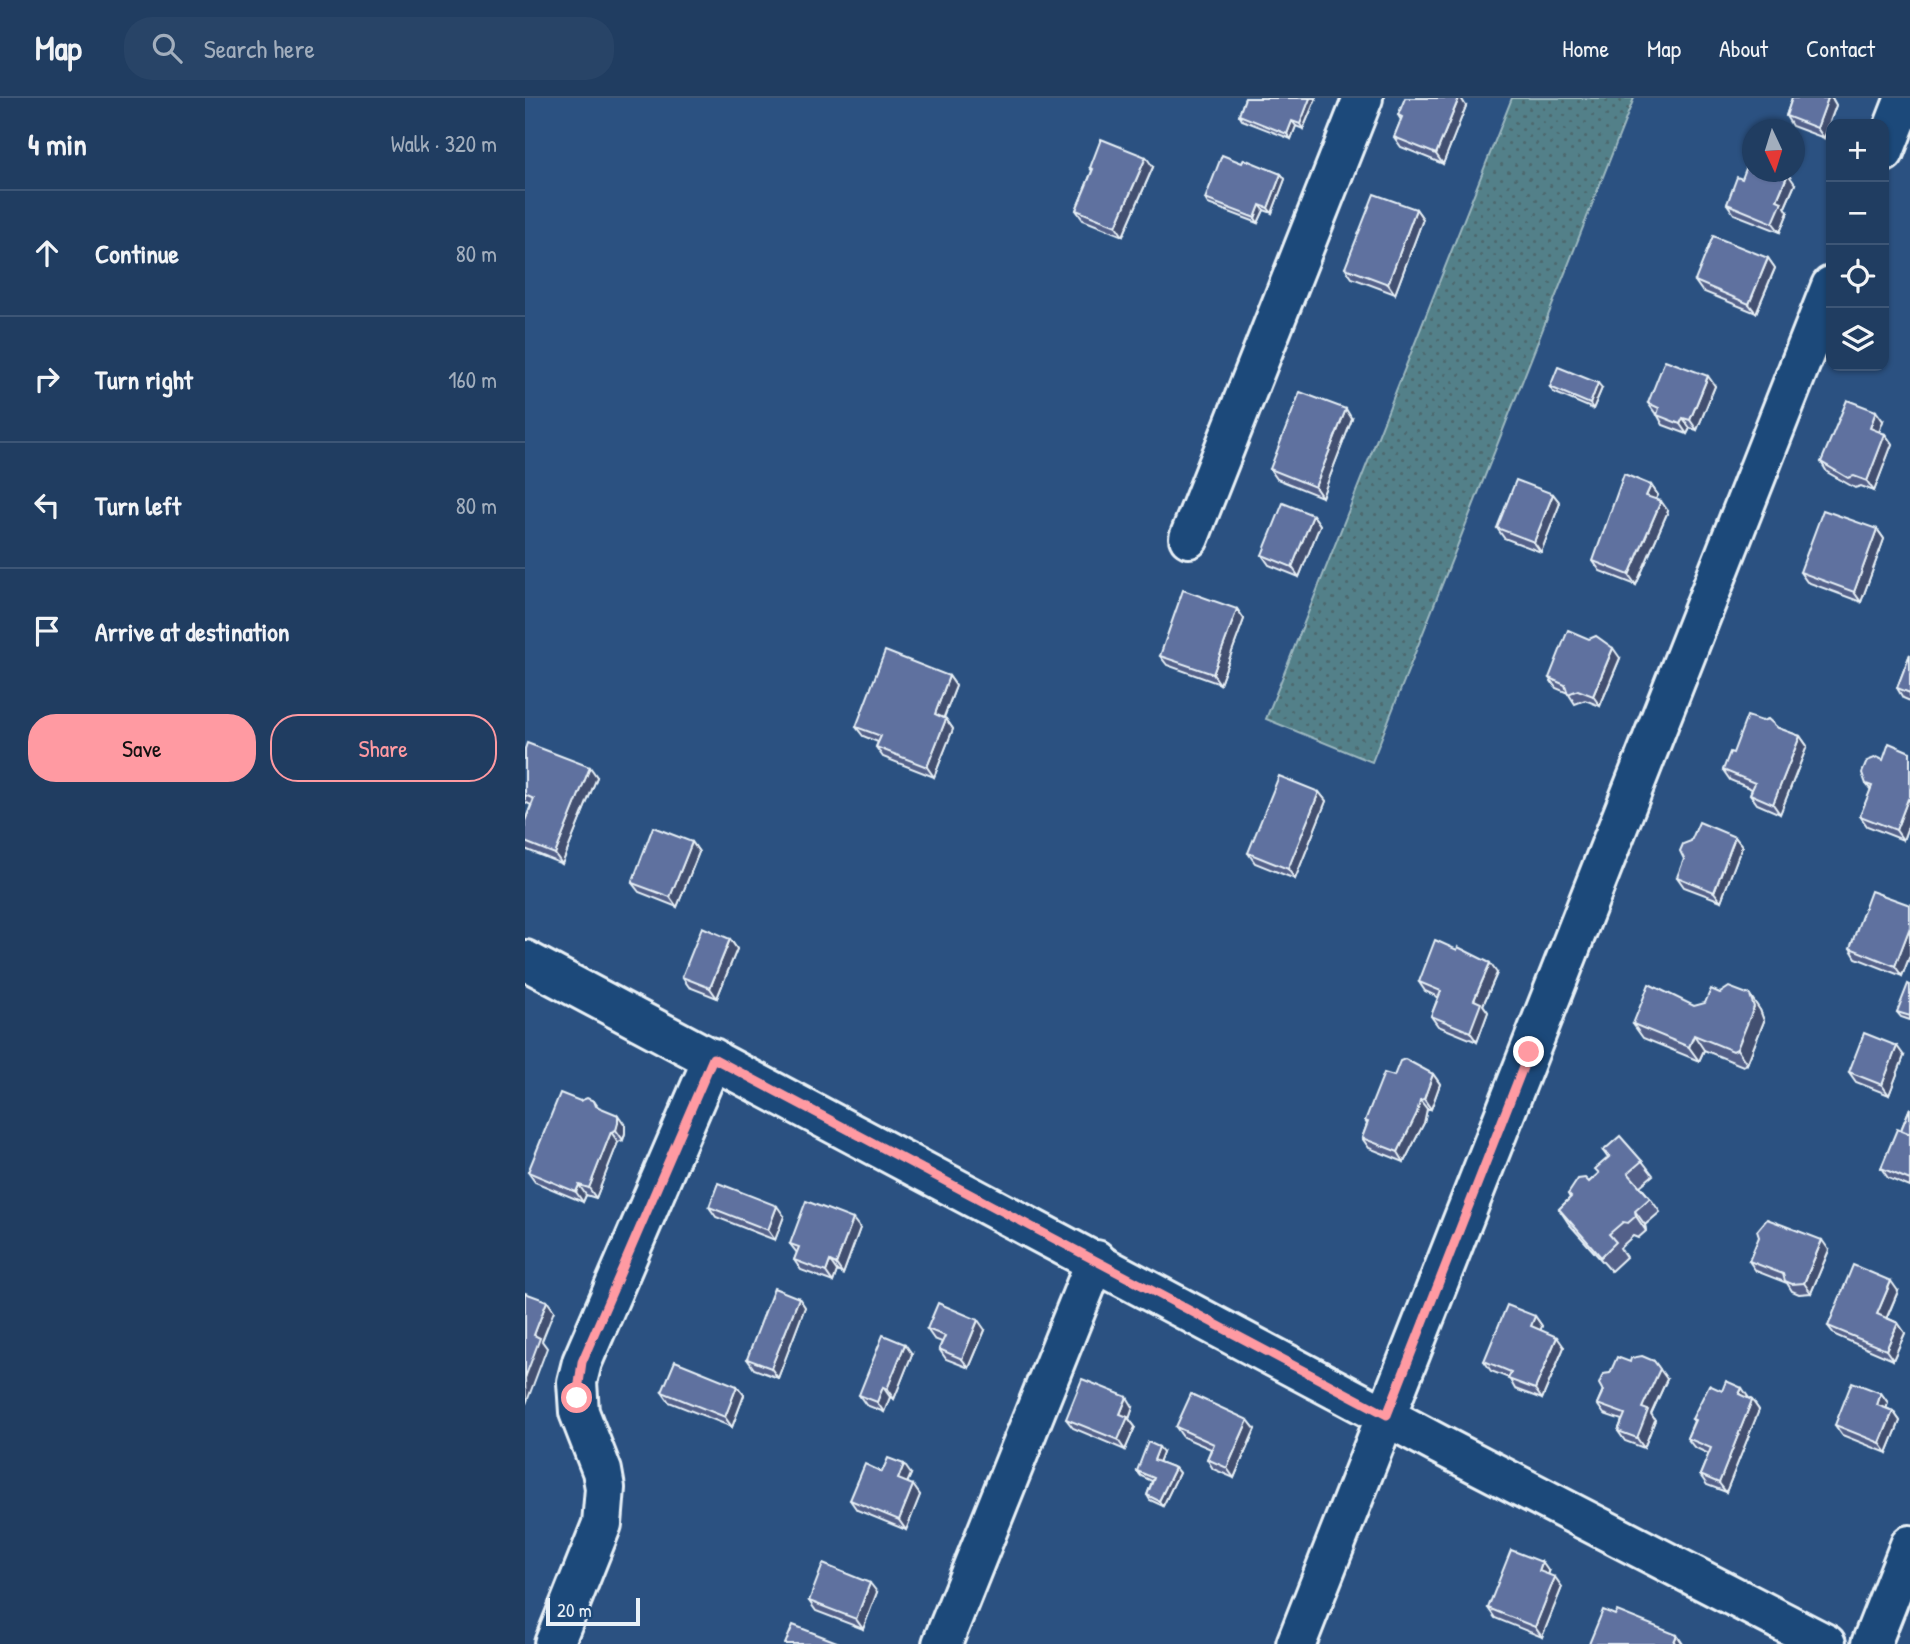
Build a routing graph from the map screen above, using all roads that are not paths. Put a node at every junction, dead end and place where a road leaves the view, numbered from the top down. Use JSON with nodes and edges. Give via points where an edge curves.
{"nodes":[{"id":1,"x":1363,"y":98,"type":"edge"},
{"id":2,"x":1905,"y":98,"type":"edge"},
{"id":3,"x":1889,"y":139,"type":"edge"},
{"id":4,"x":1826,"y":299,"type":"edge"},
{"id":5,"x":1189,"y":538,"type":"dead end"},
{"id":6,"x":525,"y":960,"type":"edge"},
{"id":7,"x":713,"y":1058,"type":"junction"},
{"id":8,"x":1096,"y":1260,"type":"junction"},
{"id":9,"x":1387,"y":1415,"type":"junction"},
{"id":10,"x":1910,"y":1545,"type":"edge"},
{"id":11,"x":554,"y":1644,"type":"edge"},
{"id":12,"x":942,"y":1644,"type":"edge"},
{"id":13,"x":1296,"y":1644,"type":"edge"},
{"id":14,"x":1826,"y":1644,"type":"edge"},
{"id":15,"x":1871,"y":1644,"type":"edge"}],
"edges":[{"from":1,"to":5,"type":"street"},
{"from":2,"to":3,"type":"street"},
{"from":4,"to":9,"type":"street"},
{"from":6,"to":7,"type":"street"},
{"from":7,"to":8,"type":"street"},
{"from":7,"to":11,"type":"street","via":[[582,1362],[577,1382],[579,1412],[603,1471],[605,1508]]},
{"from":8,"to":9,"type":"street"},
{"from":8,"to":12,"type":"street"},
{"from":9,"to":13,"type":"street"},
{"from":9,"to":14,"type":"street"},
{"from":10,"to":15,"type":"street"}]}
